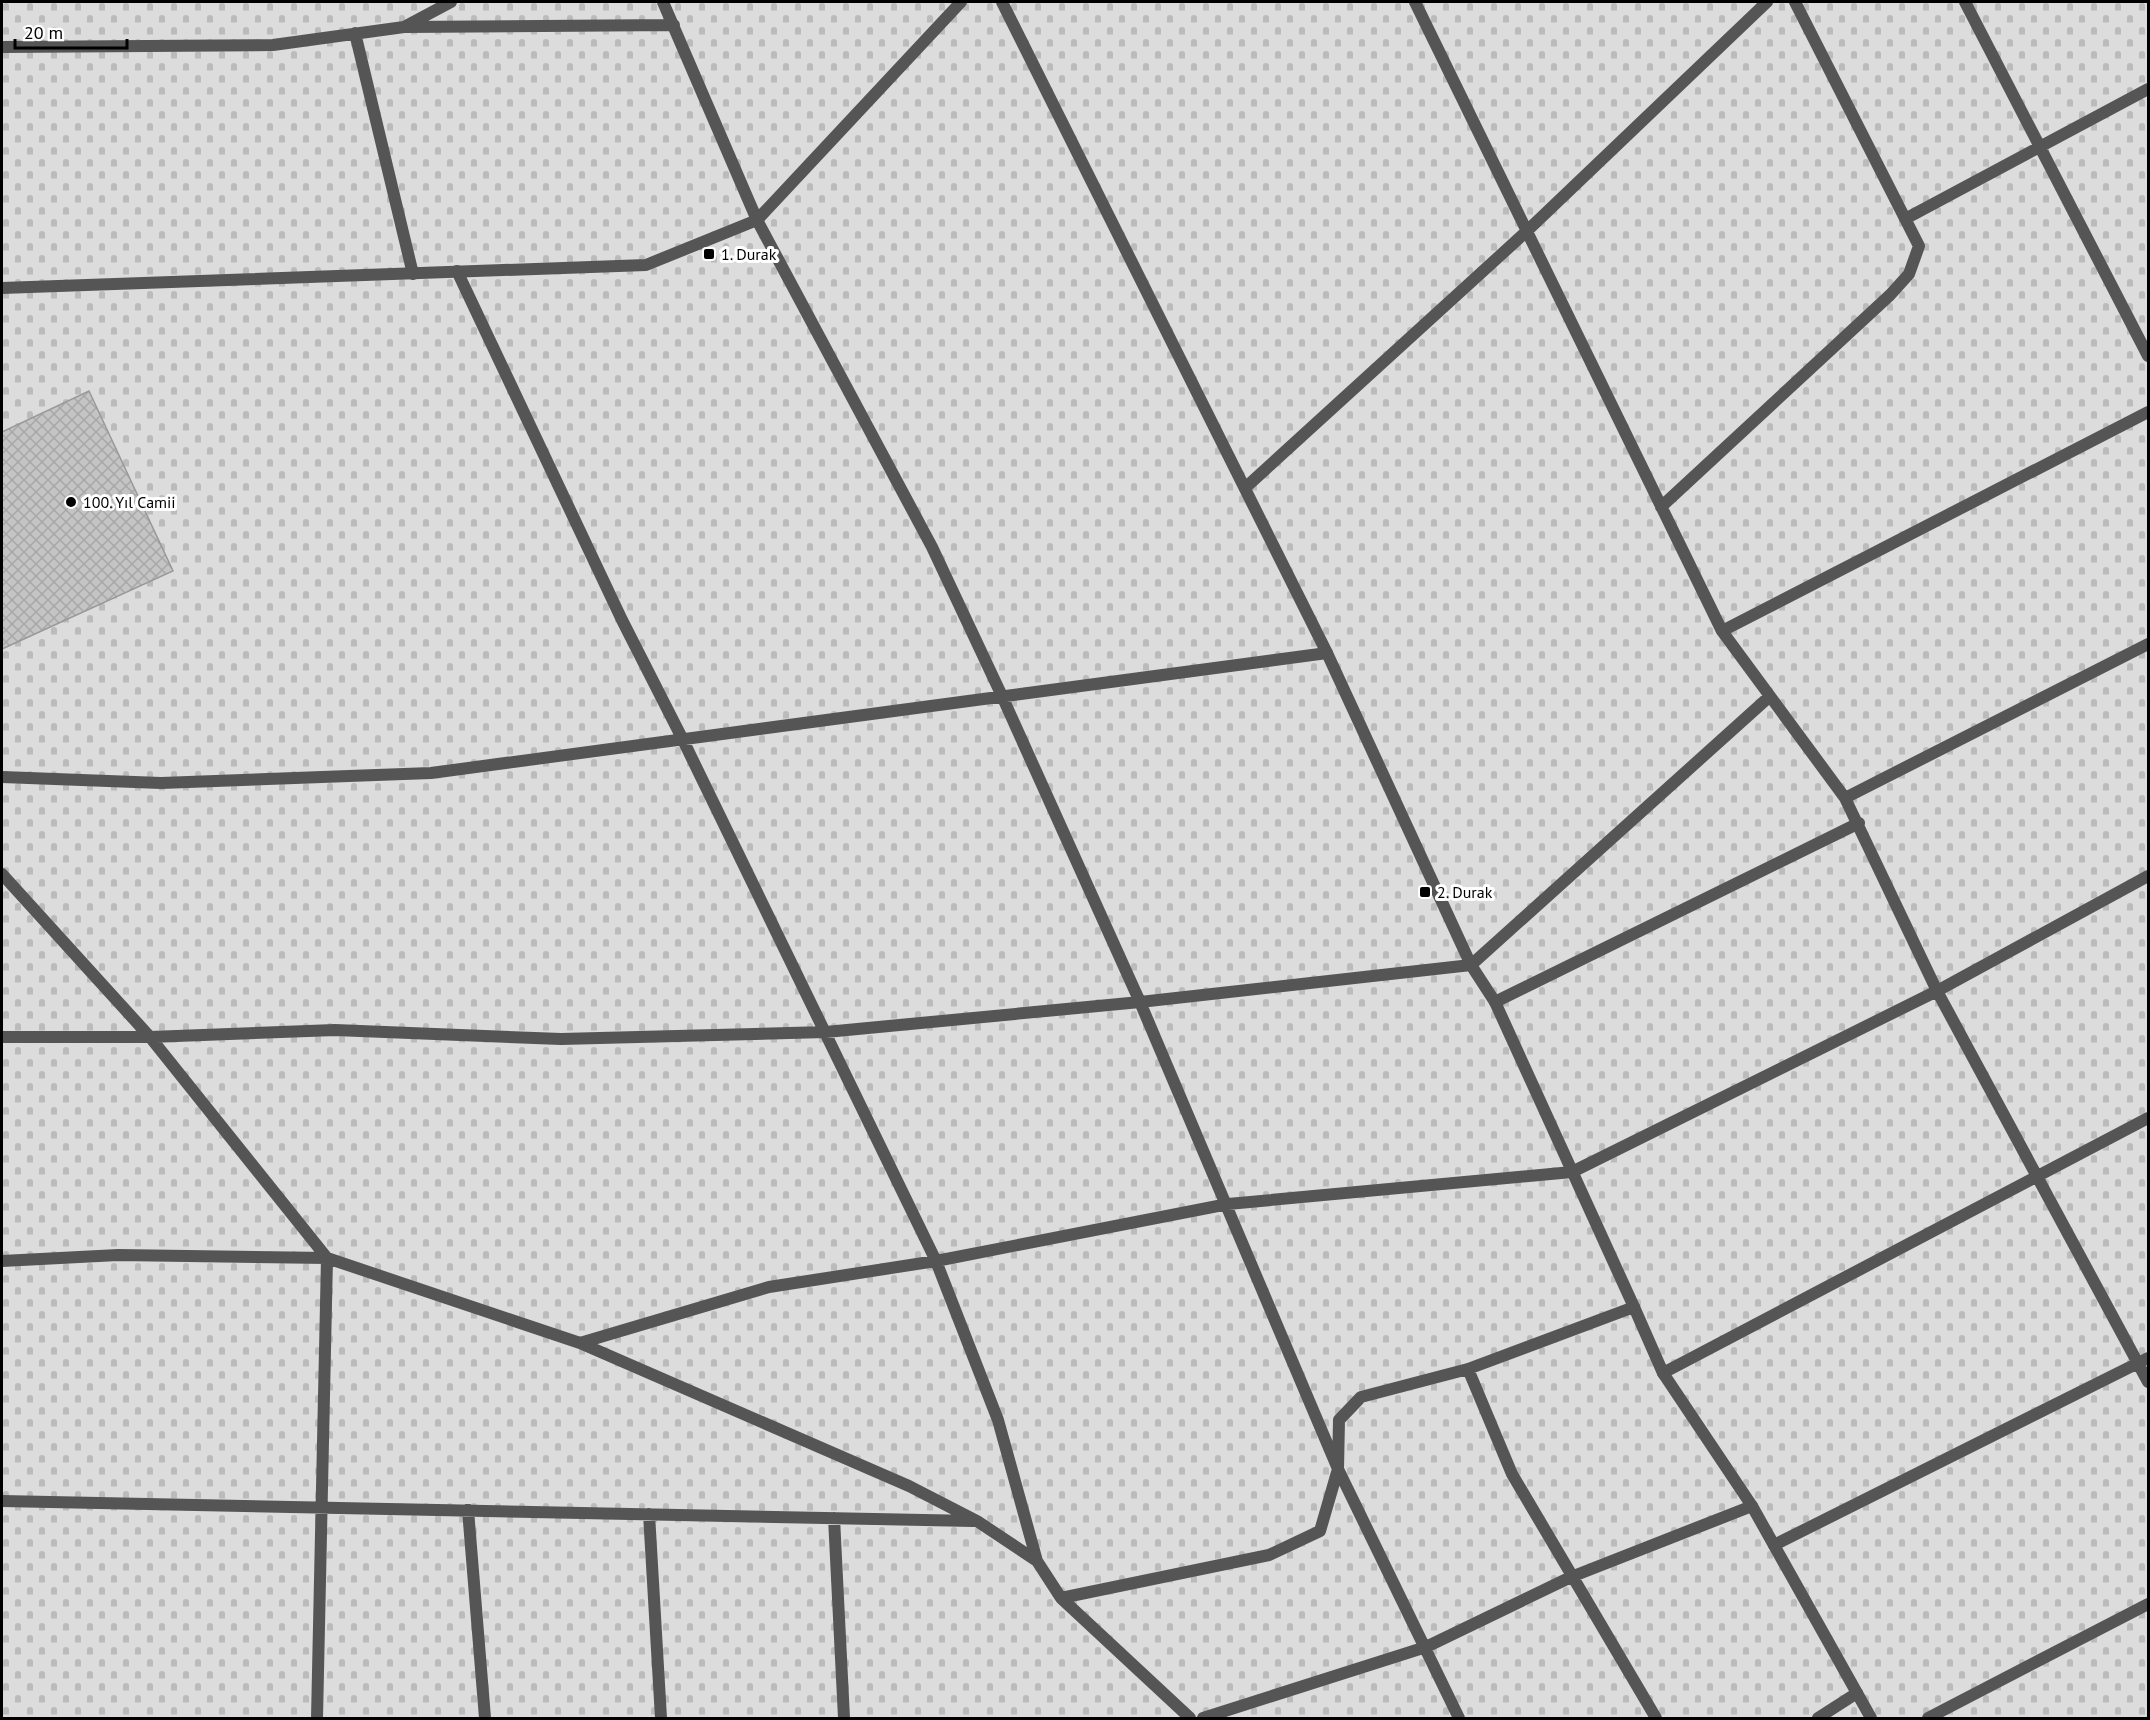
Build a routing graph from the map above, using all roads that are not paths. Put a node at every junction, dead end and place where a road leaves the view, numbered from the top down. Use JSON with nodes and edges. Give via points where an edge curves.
{"nodes":[{"id":1,"x":451,"y":2,"type":"edge"},
{"id":2,"x":663,"y":2,"type":"edge"},
{"id":3,"x":961,"y":2,"type":"edge"},
{"id":4,"x":1002,"y":2,"type":"edge"},
{"id":5,"x":1415,"y":2,"type":"edge"},
{"id":6,"x":1767,"y":2,"type":"edge"},
{"id":7,"x":1795,"y":2,"type":"edge"},
{"id":8,"x":1965,"y":2,"type":"edge"},
{"id":9,"x":674,"y":25,"type":"junction"},
{"id":10,"x":404,"y":27,"type":"junction"},
{"id":11,"x":355,"y":33,"type":"junction"},
{"id":12,"x":2,"y":47,"type":"edge"},
{"id":13,"x":2148,"y":89,"type":"edge"},
{"id":14,"x":2040,"y":147,"type":"junction"},
{"id":15,"x":1905,"y":219,"type":"junction"},
{"id":16,"x":757,"y":220,"type":"junction"},
{"id":17,"x":1527,"y":231,"type":"junction"},
{"id":18,"x":457,"y":271,"type":"junction"},
{"id":19,"x":413,"y":274,"type":"junction"},
{"id":20,"x":2,"y":288,"type":"edge"},
{"id":21,"x":2148,"y":356,"type":"edge"},
{"id":22,"x":2148,"y":412,"type":"edge"},
{"id":23,"x":1245,"y":488,"type":"junction"},
{"id":24,"x":1661,"y":507,"type":"junction"},
{"id":25,"x":1722,"y":632,"type":"junction"},
{"id":26,"x":2148,"y":644,"type":"edge"},
{"id":27,"x":1327,"y":653,"type":"junction"},
{"id":28,"x":1002,"y":696,"type":"junction"},
{"id":29,"x":1769,"y":697,"type":"junction"},
{"id":30,"x":683,"y":740,"type":"junction"},
{"id":31,"x":2,"y":777,"type":"edge"},
{"id":32,"x":1845,"y":798,"type":"junction"},
{"id":33,"x":1859,"y":824,"type":"junction"},
{"id":34,"x":2,"y":874,"type":"edge"},
{"id":35,"x":2148,"y":876,"type":"edge"},
{"id":36,"x":1471,"y":965,"type":"junction"},
{"id":37,"x":1937,"y":991,"type":"junction"},
{"id":38,"x":1140,"y":1002,"type":"junction"},
{"id":39,"x":1495,"y":1002,"type":"junction"},
{"id":40,"x":826,"y":1032,"type":"junction"},
{"id":41,"x":2,"y":1037,"type":"edge"},
{"id":42,"x":150,"y":1037,"type":"junction"},
{"id":43,"x":2148,"y":1118,"type":"edge"},
{"id":44,"x":1572,"y":1172,"type":"junction"},
{"id":45,"x":2039,"y":1177,"type":"junction"},
{"id":46,"x":1228,"y":1204,"type":"junction"},
{"id":47,"x":327,"y":1258,"type":"junction"},
{"id":48,"x":2,"y":1261,"type":"edge"},
{"id":49,"x":936,"y":1262,"type":"junction"},
{"id":50,"x":1635,"y":1307,"type":"junction"},
{"id":51,"x":580,"y":1343,"type":"junction"},
{"id":52,"x":2143,"y":1361,"type":"edge"},
{"id":53,"x":1468,"y":1369,"type":"junction"},
{"id":54,"x":1663,"y":1373,"type":"junction"},
{"id":55,"x":2148,"y":1382,"type":"edge"},
{"id":56,"x":1338,"y":1469,"type":"junction"},
{"id":57,"x":2,"y":1501,"type":"edge"},
{"id":58,"x":322,"y":1506,"type":"junction"},
{"id":59,"x":1752,"y":1506,"type":"junction"},
{"id":60,"x":468,"y":1510,"type":"junction"},
{"id":61,"x":649,"y":1514,"type":"junction"},
{"id":62,"x":834,"y":1518,"type":"junction"},
{"id":63,"x":977,"y":1521,"type":"junction"},
{"id":64,"x":1774,"y":1545,"type":"junction"},
{"id":65,"x":1036,"y":1561,"type":"junction"},
{"id":66,"x":1572,"y":1576,"type":"junction"},
{"id":67,"x":1061,"y":1598,"type":"junction"},
{"id":68,"x":2148,"y":1604,"type":"edge"},
{"id":69,"x":1426,"y":1647,"type":"junction"},
{"id":70,"x":1857,"y":1693,"type":"junction"},
{"id":71,"x":317,"y":1719,"type":"edge"},
{"id":72,"x":485,"y":1719,"type":"edge"},
{"id":73,"x":661,"y":1719,"type":"edge"},
{"id":74,"x":844,"y":1719,"type":"edge"},
{"id":75,"x":1190,"y":1719,"type":"edge"},
{"id":76,"x":1203,"y":1719,"type":"edge"},
{"id":77,"x":1459,"y":1719,"type":"edge"},
{"id":78,"x":1656,"y":1719,"type":"edge"},
{"id":79,"x":1818,"y":1719,"type":"edge"},
{"id":80,"x":1871,"y":1719,"type":"edge"},
{"id":81,"x":1928,"y":1719,"type":"edge"}],
"edges":[{"from":1,"to":10,"type":"street"},
{"from":2,"to":9,"type":"street"},
{"from":3,"to":16,"type":"street"},
{"from":4,"to":23,"type":"street"},
{"from":5,"to":17,"type":"street"},
{"from":6,"to":17,"type":"street"},
{"from":7,"to":15,"type":"street"},
{"from":8,"to":14,"type":"street"},
{"from":9,"to":10,"type":"street"},
{"from":9,"to":16,"type":"street"},
{"from":10,"to":11,"type":"street"},
{"from":11,"to":12,"type":"street","via":[[273,45]]},
{"from":11,"to":19,"type":"street"},
{"from":13,"to":14,"type":"street"},
{"from":14,"to":15,"type":"street"},
{"from":14,"to":21,"type":"street"},
{"from":15,"to":24,"type":"street","via":[[1919,246],[1909,274]]},
{"from":16,"to":18,"type":"street","via":[[646,265]]},
{"from":16,"to":28,"type":"street","via":[[932,547]]},
{"from":17,"to":23,"type":"street"},
{"from":17,"to":24,"type":"street"},
{"from":18,"to":19,"type":"street"},
{"from":18,"to":30,"type":"street","via":[[617,610]]},
{"from":19,"to":20,"type":"street"},
{"from":22,"to":25,"type":"street"},
{"from":23,"to":27,"type":"street"},
{"from":24,"to":25,"type":"street"},
{"from":25,"to":29,"type":"street"},
{"from":26,"to":32,"type":"street"},
{"from":27,"to":28,"type":"street"},
{"from":27,"to":36,"type":"street"},
{"from":28,"to":30,"type":"street"},
{"from":28,"to":38,"type":"street"},
{"from":29,"to":32,"type":"street"},
{"from":29,"to":36,"type":"street"},
{"from":30,"to":31,"type":"street","via":[[431,773],[161,783]]},
{"from":30,"to":40,"type":"street"},
{"from":32,"to":33,"type":"street"},
{"from":33,"to":37,"type":"street"},
{"from":33,"to":39,"type":"street"},
{"from":34,"to":42,"type":"street"},
{"from":35,"to":37,"type":"street"},
{"from":36,"to":38,"type":"street"},
{"from":36,"to":39,"type":"street"},
{"from":37,"to":44,"type":"street"},
{"from":37,"to":45,"type":"street"},
{"from":38,"to":40,"type":"street"},
{"from":38,"to":46,"type":"street"},
{"from":39,"to":44,"type":"street"},
{"from":40,"to":42,"type":"street","via":[[561,1039],[335,1030]]},
{"from":40,"to":49,"type":"street"},
{"from":41,"to":42,"type":"street"},
{"from":42,"to":47,"type":"street"},
{"from":43,"to":45,"type":"street"},
{"from":44,"to":46,"type":"street"},
{"from":44,"to":50,"type":"street"},
{"from":45,"to":52,"type":"street"},
{"from":45,"to":54,"type":"street"},
{"from":46,"to":49,"type":"street"},
{"from":46,"to":56,"type":"street"},
{"from":47,"to":48,"type":"street","via":[[118,1255]]},
{"from":47,"to":51,"type":"street"},
{"from":47,"to":58,"type":"street"},
{"from":49,"to":51,"type":"street","via":[[770,1287]]},
{"from":49,"to":65,"type":"street","via":[[998,1420]]},
{"from":50,"to":53,"type":"street"},
{"from":50,"to":54,"type":"street"},
{"from":51,"to":63,"type":"street","via":[[909,1486]]},
{"from":52,"to":55,"type":"street"},
{"from":52,"to":64,"type":"street"},
{"from":53,"to":56,"type":"street","via":[[1361,1397],[1339,1420]]},
{"from":53,"to":66,"type":"street","via":[[1512,1474]]},
{"from":54,"to":59,"type":"street"},
{"from":56,"to":67,"type":"street","via":[[1320,1531],[1269,1555]]},
{"from":56,"to":69,"type":"street"},
{"from":57,"to":58,"type":"street"},
{"from":58,"to":60,"type":"street"},
{"from":58,"to":71,"type":"street"},
{"from":59,"to":64,"type":"street"},
{"from":59,"to":66,"type":"street"},
{"from":60,"to":61,"type":"street"},
{"from":60,"to":72,"type":"street"},
{"from":61,"to":62,"type":"street"},
{"from":61,"to":73,"type":"street"},
{"from":62,"to":63,"type":"street"},
{"from":62,"to":74,"type":"street"},
{"from":63,"to":65,"type":"street"},
{"from":64,"to":70,"type":"street"},
{"from":65,"to":67,"type":"street"},
{"from":66,"to":69,"type":"street"},
{"from":66,"to":78,"type":"street"},
{"from":67,"to":75,"type":"street"},
{"from":68,"to":81,"type":"street"},
{"from":69,"to":76,"type":"street"},
{"from":69,"to":77,"type":"street"},
{"from":70,"to":79,"type":"street"},
{"from":70,"to":80,"type":"street"}]}
